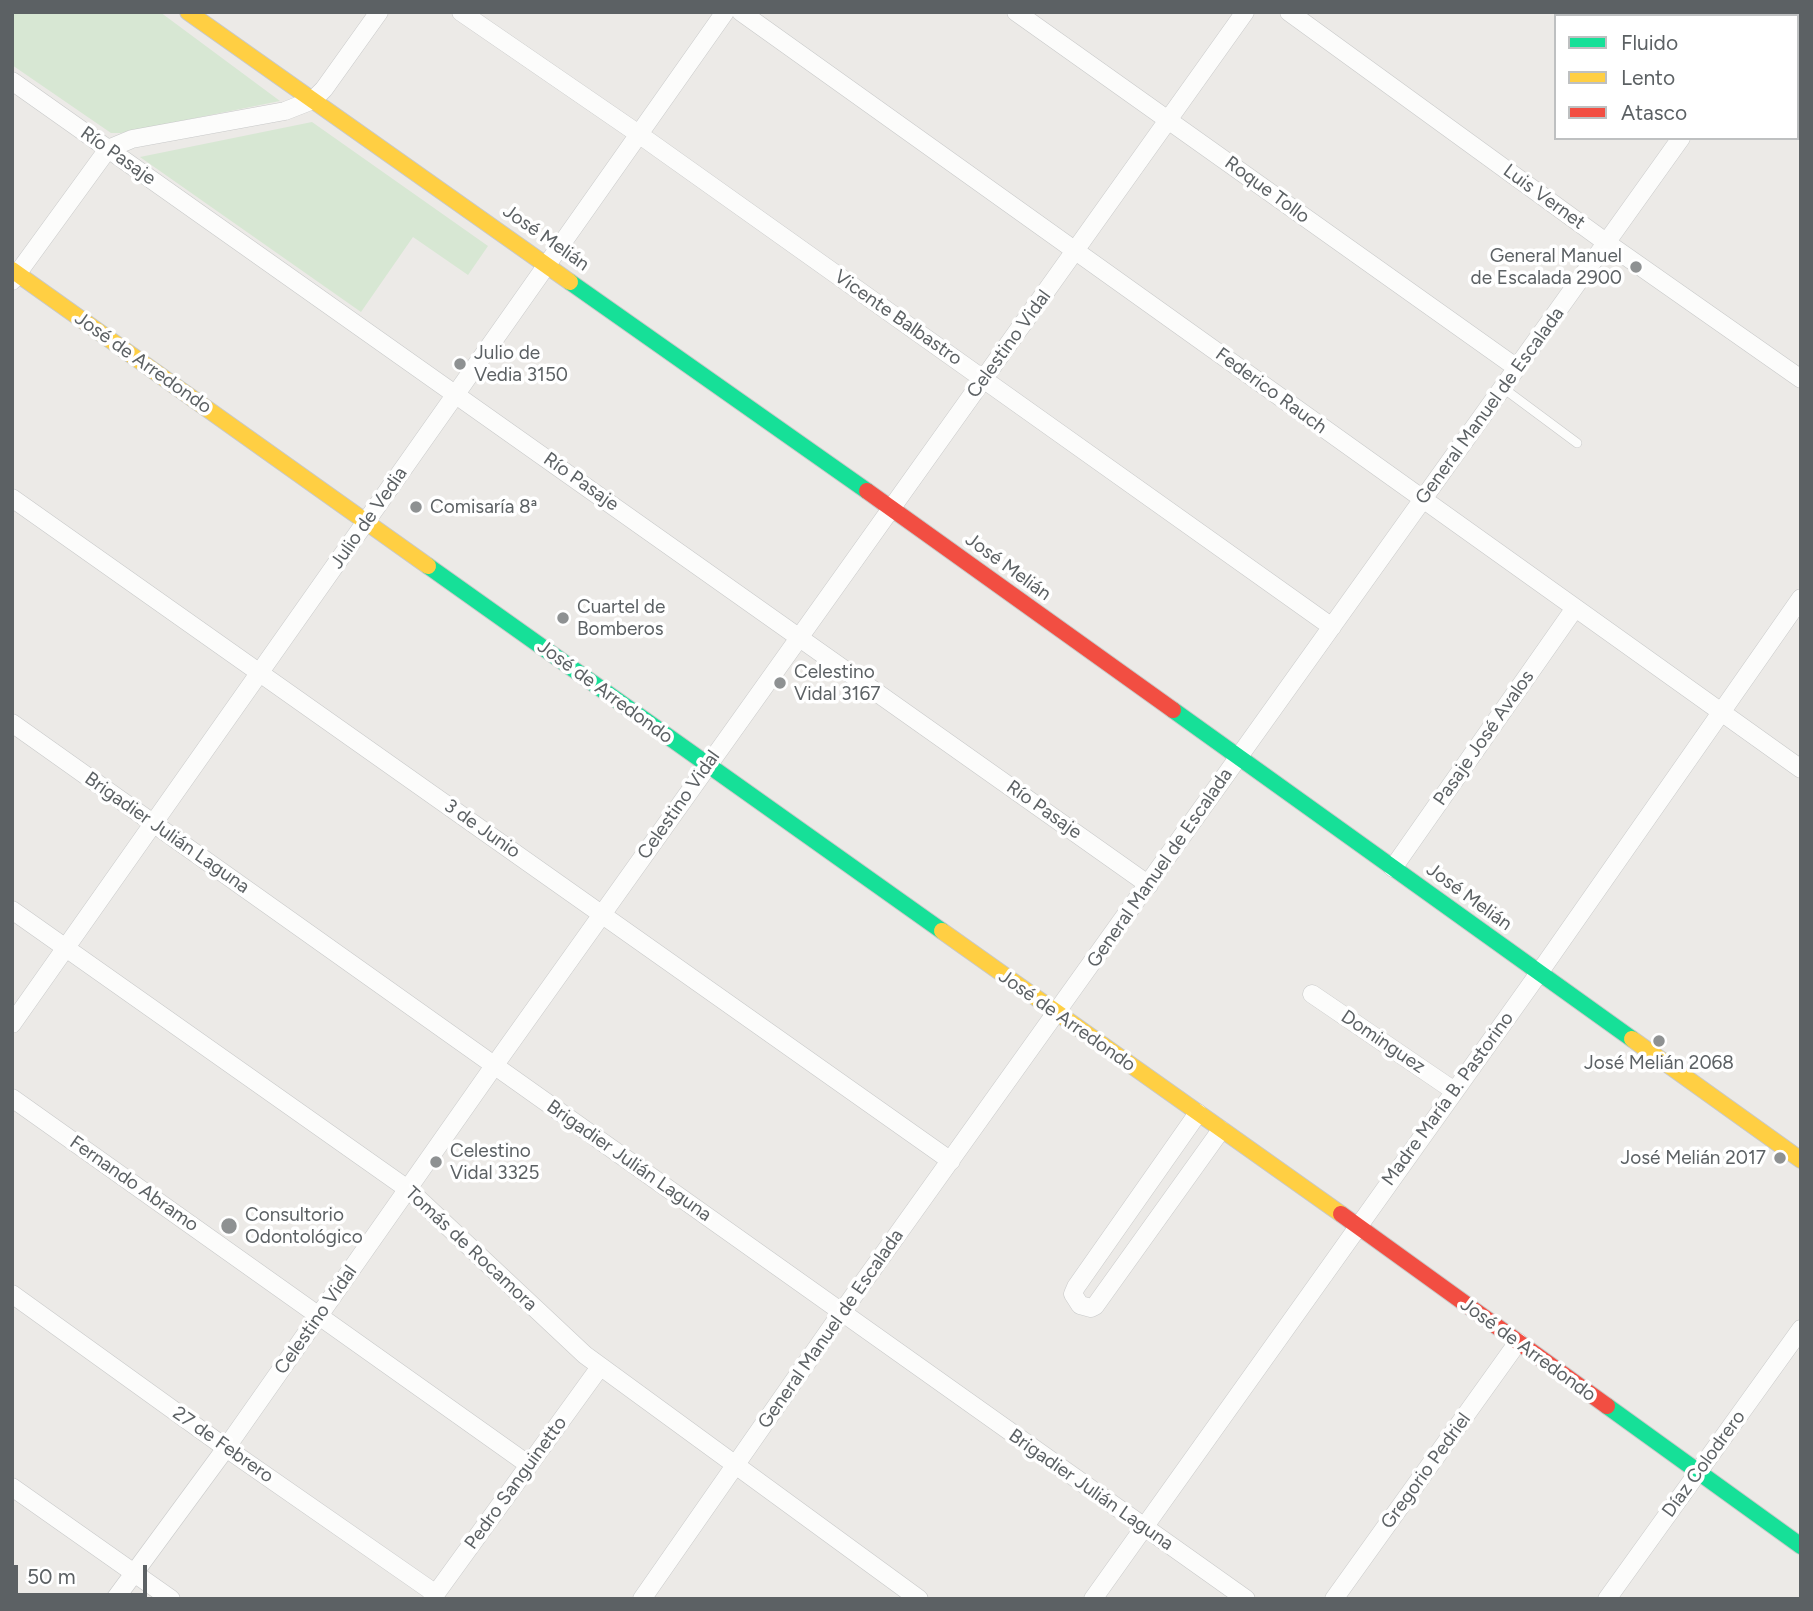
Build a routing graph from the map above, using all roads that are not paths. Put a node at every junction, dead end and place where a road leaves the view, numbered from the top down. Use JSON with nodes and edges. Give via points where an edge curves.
{"nodes":[{"id":1,"x":188,"y":12,"type":"edge"},
{"id":2,"x":379,"y":12,"type":"edge"},
{"id":3,"x":461,"y":12,"type":"edge"},
{"id":4,"x":725,"y":12,"type":"edge"},
{"id":5,"x":741,"y":12,"type":"edge"},
{"id":6,"x":1016,"y":12,"type":"edge"},
{"id":7,"x":1245,"y":12,"type":"edge"},
{"id":8,"x":1289,"y":12,"type":"edge"},
{"id":9,"x":12,"y":81,"type":"edge"},
{"id":10,"x":313,"y":100,"type":"junction"},
{"id":11,"x":1169,"y":120,"type":"junction"},
{"id":12,"x":640,"y":135,"type":"junction"},
{"id":13,"x":1680,"y":140,"type":"edge"},
{"id":14,"x":108,"y":149,"type":"junction"},
{"id":15,"x":1607,"y":243,"type":"junction"},
{"id":16,"x":1075,"y":251,"type":"junction"},
{"id":17,"x":547,"y":265,"type":"junction"},
{"id":18,"x":14,"y":275,"type":"edge"},
{"id":19,"x":1517,"y":368,"type":"junction"},
{"id":20,"x":984,"y":379,"type":"junction"},
{"id":21,"x":1801,"y":379,"type":"edge"},
{"id":22,"x":1503,"y":388,"type":"junction"},
{"id":23,"x":456,"y":394,"type":"junction"},
{"id":24,"x":1577,"y":443,"type":"dead end"},
{"id":25,"x":12,"y":498,"type":"edge"},
{"id":26,"x":1423,"y":500,"type":"junction"},
{"id":27,"x":892,"y":509,"type":"junction"},
{"id":28,"x":367,"y":521,"type":"junction"},
{"id":29,"x":1801,"y":598,"type":"edge"},
{"id":30,"x":1575,"y":608,"type":"junction"},
{"id":31,"x":1332,"y":627,"type":"junction"},
{"id":32,"x":799,"y":637,"type":"junction"},
{"id":33,"x":260,"y":672,"type":"junction"},
{"id":34,"x":1721,"y":712,"type":"junction"},
{"id":35,"x":12,"y":723,"type":"edge"},
{"id":36,"x":1239,"y":757,"type":"junction"},
{"id":37,"x":708,"y":765,"type":"junction"},
{"id":38,"x":1801,"y":769,"type":"edge"},
{"id":39,"x":153,"y":823,"type":"junction"},
{"id":40,"x":1393,"y":868,"type":"junction"},
{"id":41,"x":1149,"y":885,"type":"junction"},
{"id":42,"x":12,"y":910,"type":"edge"},
{"id":43,"x":602,"y":914,"type":"junction"},
{"id":44,"x":65,"y":948,"type":"junction"},
{"id":45,"x":1539,"y":973,"type":"junction"},
{"id":46,"x":1312,"y":993,"type":"dead end"},
{"id":47,"x":1056,"y":1014,"type":"junction"},
{"id":48,"x":12,"y":1024,"type":"edge"},
{"id":49,"x":495,"y":1066,"type":"junction"},
{"id":50,"x":1453,"y":1090,"type":"junction"},
{"id":51,"x":12,"y":1098,"type":"edge"},
{"id":52,"x":1198,"y":1113,"type":"junction"},
{"id":53,"x":1222,"y":1130,"type":"junction"},
{"id":54,"x":1801,"y":1160,"type":"edge"},
{"id":55,"x":951,"y":1161,"type":"junction"},
{"id":56,"x":409,"y":1189,"type":"junction"},
{"id":57,"x":1357,"y":1226,"type":"junction"},
{"id":58,"x":12,"y":1294,"type":"edge"},
{"id":59,"x":842,"y":1312,"type":"junction"},
{"id":60,"x":318,"y":1315,"type":"junction"},
{"id":61,"x":1801,"y":1329,"type":"edge"},
{"id":62,"x":1518,"y":1342,"type":"junction"},
{"id":63,"x":600,"y":1367,"type":"junction"},
{"id":64,"x":226,"y":1448,"type":"junction"},
{"id":65,"x":737,"y":1464,"type":"junction"},
{"id":66,"x":529,"y":1465,"type":"junction"},
{"id":67,"x":1698,"y":1472,"type":"junction"},
{"id":68,"x":12,"y":1487,"type":"edge"},
{"id":69,"x":1144,"y":1528,"type":"junction"},
{"id":70,"x":1801,"y":1546,"type":"edge"},
{"id":71,"x":134,"y":1573,"type":"junction"},
{"id":72,"x":434,"y":1596,"type":"edge"},
{"id":73,"x":1615,"y":1596,"type":"edge"},
{"id":74,"x":115,"y":1599,"type":"edge"},
{"id":75,"x":171,"y":1599,"type":"edge"},
{"id":76,"x":642,"y":1599,"type":"edge"},
{"id":77,"x":919,"y":1599,"type":"edge"},
{"id":78,"x":1093,"y":1599,"type":"edge"},
{"id":79,"x":1246,"y":1599,"type":"edge"},
{"id":80,"x":1334,"y":1599,"type":"edge"}],
"edges":[{"from":1,"to":10,"type":"street","name":"José Melián"},
{"from":2,"to":10,"type":"street"},
{"from":3,"to":12,"type":"street","name":"Vicente Balbastro"},
{"from":4,"to":12,"type":"street","name":"Julio de Vedia"},
{"from":5,"to":16,"type":"street","name":"Federico Rauch"},
{"from":6,"to":11,"type":"street","name":"Roque Tollo"},
{"from":7,"to":11,"type":"street","name":"Celestino Vidal"},
{"from":8,"to":15,"type":"street","name":"Luis Vernet"},
{"from":9,"to":14,"type":"street","name":"Río Pasaje"},
{"from":10,"to":14,"type":"street","via":[[285,111],[132,139]]},
{"from":10,"to":17,"type":"street","name":"José Melián"},
{"from":11,"to":16,"type":"street","name":"Celestino Vidal"},
{"from":11,"to":19,"type":"street","name":"Roque Tollo"},
{"from":12,"to":17,"type":"street","name":"Julio de Vedia"},
{"from":12,"to":20,"type":"street","name":"Vicente Balbastro"},
{"from":13,"to":15,"type":"street","name":"General Manuel de Escalada"},
{"from":14,"to":18,"type":"street"},
{"from":14,"to":23,"type":"street","name":"Río Pasaje"},
{"from":15,"to":19,"type":"street","name":"General Manuel de Escalada"},
{"from":15,"to":21,"type":"street","name":"Luis Vernet"},
{"from":16,"to":20,"type":"street","name":"Celestino Vidal"},
{"from":16,"to":26,"type":"street","name":"Federico Rauch"},
{"from":17,"to":23,"type":"street","name":"Julio de Vedia"},
{"from":17,"to":27,"type":"street","name":"José Melián"},
{"from":18,"to":28,"type":"street","name":"José de Arredondo"},
{"from":19,"to":22,"type":"street","name":"General Manuel de Escalada"},
{"from":20,"to":27,"type":"street","name":"Celestino Vidal"},
{"from":20,"to":31,"type":"street","name":"Vicente Balbastro"},
{"from":22,"to":24,"type":"lane"},
{"from":22,"to":26,"type":"street","name":"General Manuel de Escalada"},
{"from":23,"to":28,"type":"street","name":"Julio de Vedia"},
{"from":23,"to":32,"type":"street","name":"Río Pasaje"},
{"from":25,"to":33,"type":"street","name":"3 de Junio"},
{"from":26,"to":30,"type":"street","name":"Federico Rauch"},
{"from":26,"to":31,"type":"street","name":"General Manuel de Escalada"},
{"from":27,"to":32,"type":"street","name":"Celestino Vidal"},
{"from":27,"to":36,"type":"street","name":"José Melián"},
{"from":28,"to":33,"type":"street","name":"Julio de Vedia"},
{"from":28,"to":37,"type":"street","name":"José de Arredondo"},
{"from":29,"to":34,"type":"street","name":"Madre María B. Pastorino"},
{"from":30,"to":34,"type":"street","name":"Federico Rauch"},
{"from":30,"to":40,"type":"street","name":"Pasaje José Avalos"},
{"from":31,"to":36,"type":"street","name":"General Manuel de Escalada"},
{"from":32,"to":37,"type":"street","name":"Celestino Vidal"},
{"from":32,"to":41,"type":"street","name":"Río Pasaje"},
{"from":33,"to":39,"type":"street","name":"Julio de Vedia"},
{"from":33,"to":43,"type":"street","name":"3 de Junio"},
{"from":34,"to":38,"type":"street","name":"Federico Rauch"},
{"from":34,"to":45,"type":"street","name":"Madre María B. Pastorino"},
{"from":35,"to":39,"type":"street","name":"Brigadier Julián Laguna"},
{"from":36,"to":40,"type":"street","name":"José Melián"},
{"from":36,"to":41,"type":"street","name":"General Manuel de Escalada"},
{"from":37,"to":43,"type":"street","name":"Celestino Vidal"},
{"from":37,"to":47,"type":"street","name":"José de Arredondo"},
{"from":39,"to":44,"type":"street","name":"Julio de Vedia"},
{"from":39,"to":49,"type":"street","name":"Brigadier Julián Laguna"},
{"from":40,"to":45,"type":"street","name":"José Melián"},
{"from":41,"to":47,"type":"street","name":"General Manuel de Escalada"},
{"from":42,"to":44,"type":"street","name":"Tomás de Rocamora"},
{"from":43,"to":49,"type":"street","name":"Celestino Vidal"},
{"from":43,"to":55,"type":"street","name":"3 de Junio"},
{"from":44,"to":48,"type":"street","name":"Julio de Vedia"},
{"from":44,"to":56,"type":"street","name":"Tomás de Rocamora"},
{"from":45,"to":50,"type":"street","name":"Madre María B. Pastorino"},
{"from":45,"to":54,"type":"street","name":"José Melián"},
{"from":46,"to":50,"type":"street","name":"Dominguez"},
{"from":47,"to":52,"type":"street","name":"José de Arredondo"},
{"from":47,"to":55,"type":"street","name":"General Manuel de Escalada"},
{"from":49,"to":56,"type":"street","name":"Celestino Vidal"},
{"from":49,"to":59,"type":"street","name":"Brigadier Julián Laguna"},
{"from":50,"to":57,"type":"street","name":"Madre María B. Pastorino"},
{"from":51,"to":60,"type":"street","name":"Fernando Abramo"},
{"from":52,"to":53,"type":"street","name":"José de Arredondo"},
{"from":52,"to":53,"type":"street","via":[[1076,1287],[1073,1294],[1080,1305],[1095,1306]]},
{"from":53,"to":57,"type":"street","name":"José de Arredondo"},
{"from":55,"to":59,"type":"street","name":"General Manuel de Escalada"},
{"from":56,"to":60,"type":"street","name":"Celestino Vidal"},
{"from":56,"to":63,"type":"street","name":"Tomás de Rocamora"},
{"from":57,"to":62,"type":"street","name":"José de Arredondo"},
{"from":57,"to":69,"type":"street","name":"Madre María B. Pastorino"},
{"from":58,"to":64,"type":"street","name":"27 de Febrero"},
{"from":59,"to":65,"type":"street","name":"General Manuel de Escalada"},
{"from":59,"to":69,"type":"street","name":"Brigadier Julián Laguna"},
{"from":60,"to":64,"type":"street","name":"Celestino Vidal"},
{"from":60,"to":66,"type":"street","name":"Fernando Abramo"},
{"from":61,"to":67,"type":"street","name":"Díaz Colodrero"},
{"from":62,"to":67,"type":"street","name":"José de Arredondo"},
{"from":62,"to":80,"type":"street","name":"Gregorio Pedriel"},
{"from":63,"to":65,"type":"street","name":"Tomás de Rocamora"},
{"from":63,"to":66,"type":"street","name":"Pedro Sanguinetto"},
{"from":64,"to":71,"type":"street","name":"Celestino Vidal"},
{"from":64,"to":72,"type":"street","name":"27 de Febrero"},
{"from":65,"to":76,"type":"street","name":"General Manuel de Escalada"},
{"from":65,"to":77,"type":"street","name":"Tomás de Rocamora"},
{"from":66,"to":72,"type":"street","name":"Pedro Sanguinetto"},
{"from":67,"to":70,"type":"street","name":"José de Arredondo"},
{"from":67,"to":73,"type":"street","name":"Díaz Colodrero"},
{"from":68,"to":71,"type":"street"},
{"from":69,"to":78,"type":"street","name":"Madre María B. Pastorino"},
{"from":69,"to":79,"type":"street","name":"Brigadier Julián Laguna"},
{"from":71,"to":74,"type":"street","name":"Celestino Vidal"},
{"from":71,"to":75,"type":"street"}]}
